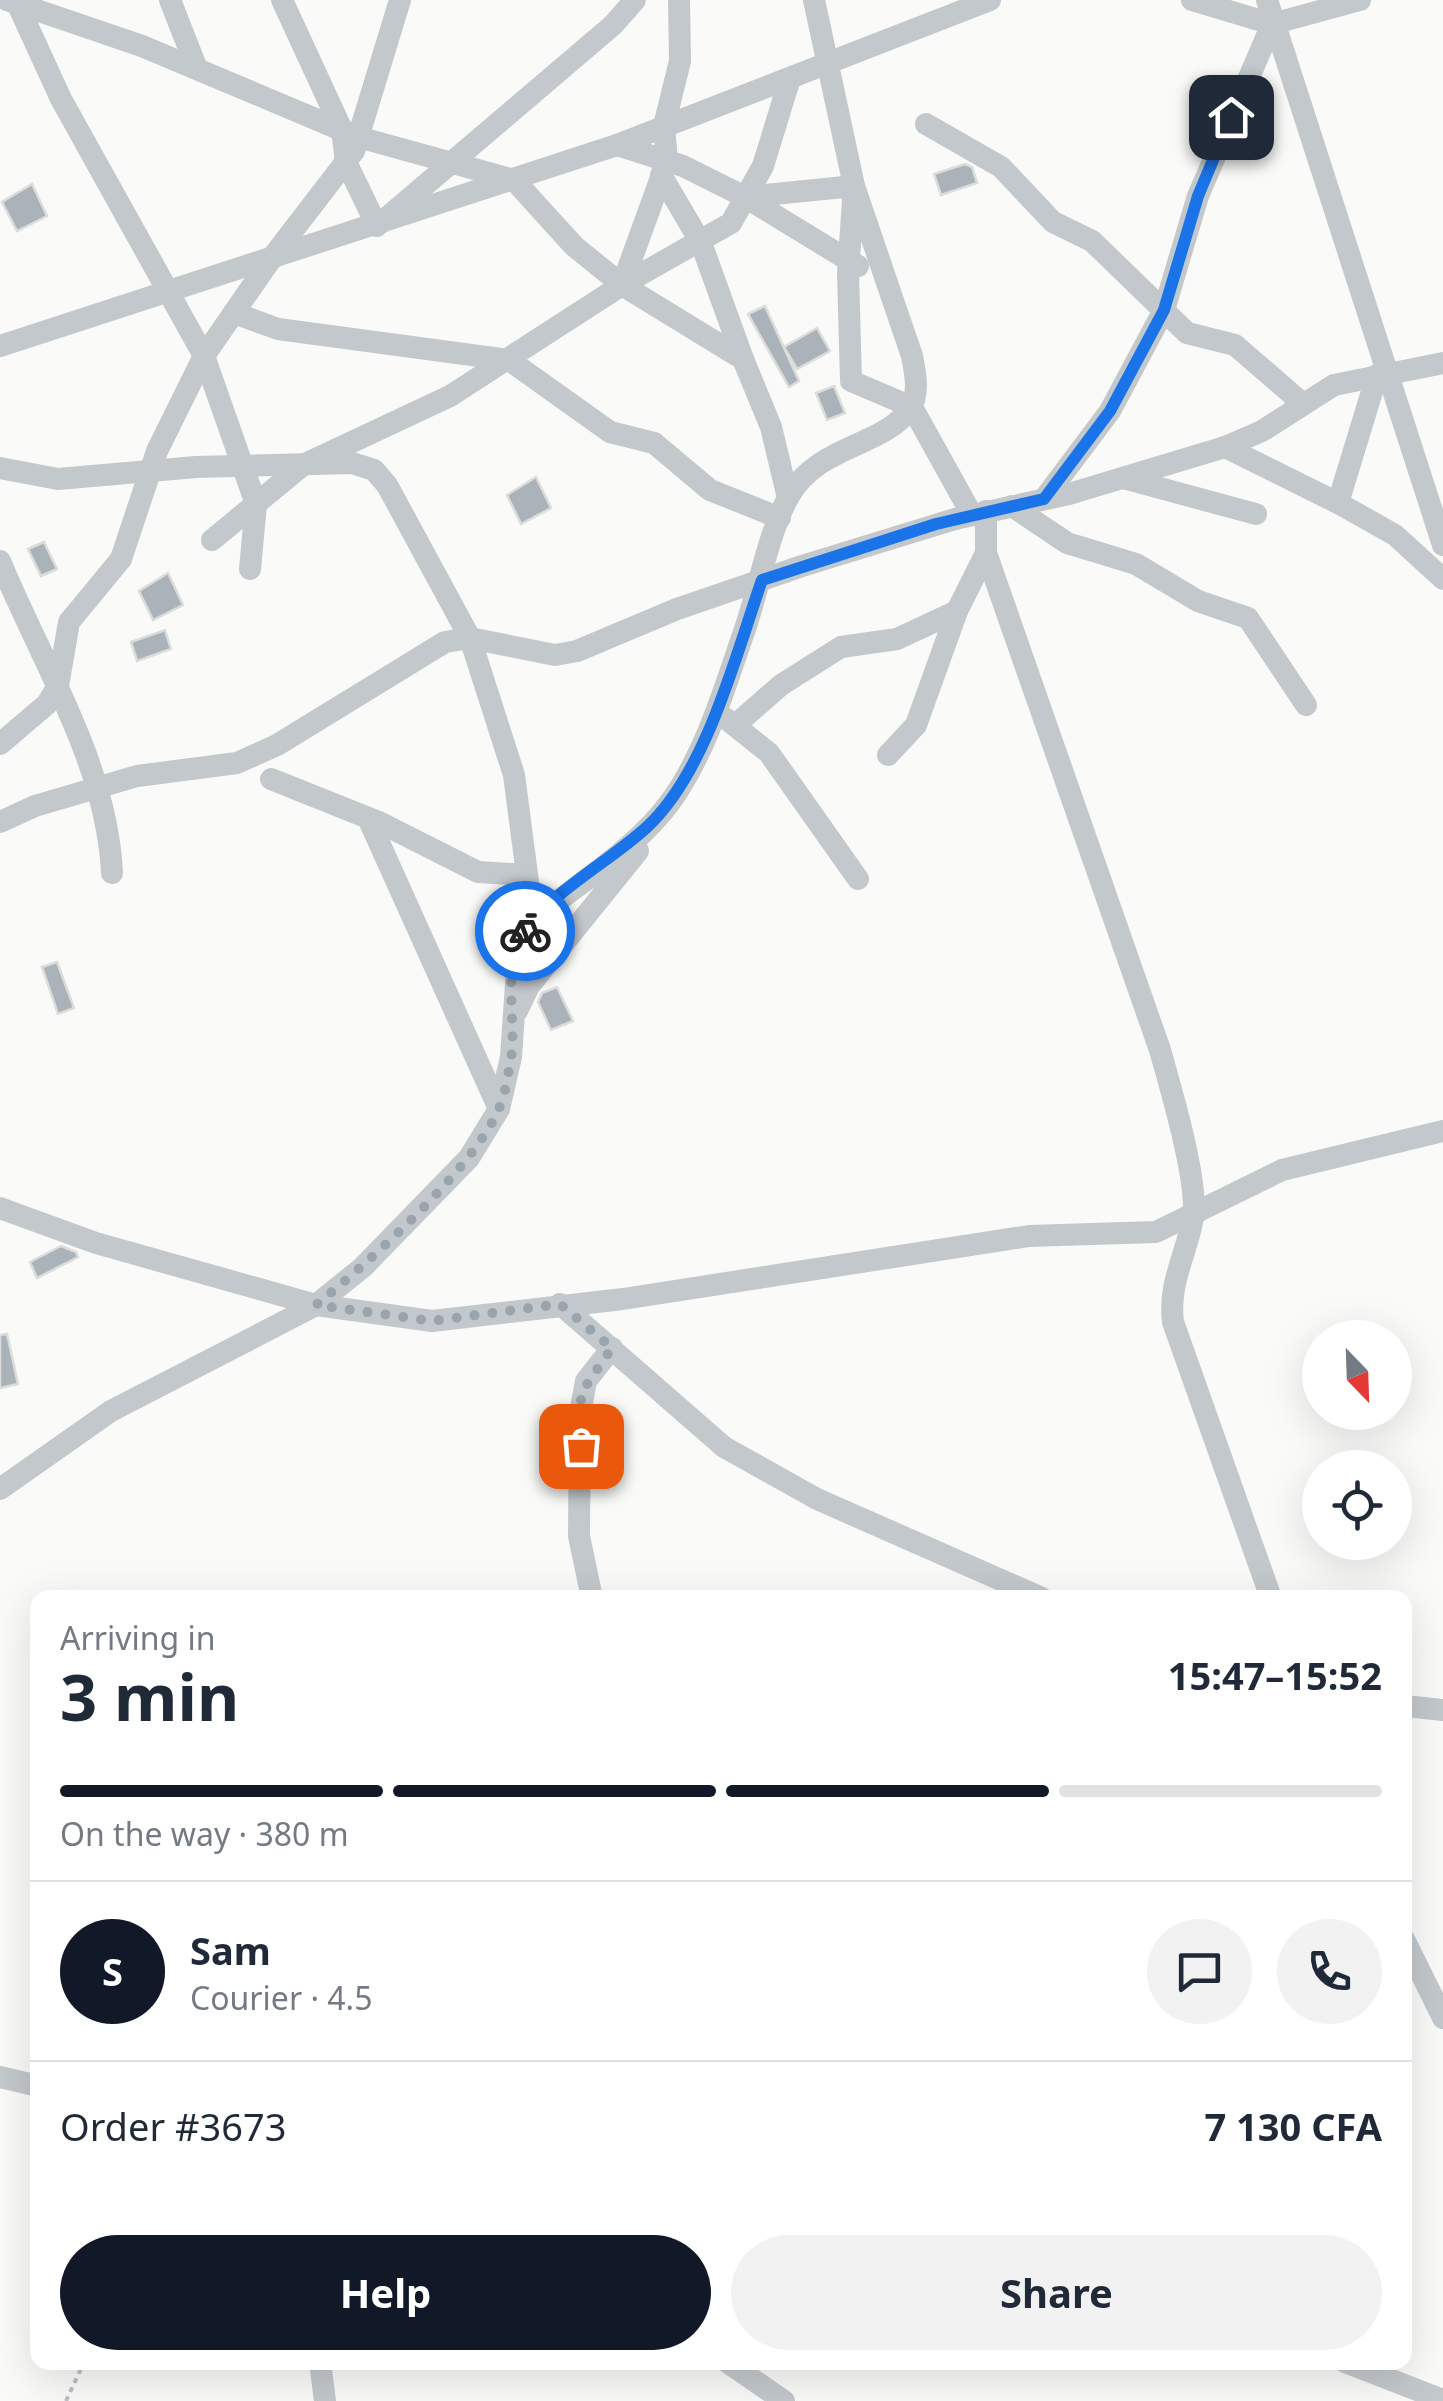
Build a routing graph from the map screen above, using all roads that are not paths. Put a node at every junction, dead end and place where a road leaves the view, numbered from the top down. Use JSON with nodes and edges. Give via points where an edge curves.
{"nodes":[{"id":1,"x":170,"y":0,"type":"edge"},
{"id":2,"x":282,"y":0,"type":"edge"},
{"id":3,"x":400,"y":0,"type":"edge"},
{"id":4,"x":636,"y":0,"type":"edge"},
{"id":5,"x":680,"y":0,"type":"edge"},
{"id":6,"x":814,"y":0,"type":"edge"},
{"id":7,"x":990,"y":0,"type":"edge"},
{"id":8,"x":1192,"y":0,"type":"edge"},
{"id":9,"x":1266,"y":0,"type":"edge"},
{"id":10,"x":1360,"y":0,"type":"edge"},
{"id":11,"x":12,"y":2,"type":"edge"},
{"id":12,"x":1272,"y":24,"type":"junction"},
{"id":13,"x":827,"y":64,"type":"junction"},
{"id":14,"x":197,"y":69,"type":"junction"},
{"id":15,"x":790,"y":78,"type":"junction"},
{"id":16,"x":926,"y":124,"type":"dead end"},
{"id":17,"x":664,"y":126,"type":"junction"},
{"id":18,"x":350,"y":134,"type":"junction"},
{"id":19,"x":617,"y":145,"type":"junction"},
{"id":20,"x":346,"y":162,"type":"junction"},
{"id":21,"x":447,"y":162,"type":"junction"},
{"id":22,"x":664,"y":168,"type":"junction"},
{"id":23,"x":514,"y":180,"type":"junction"},
{"id":24,"x":854,"y":186,"type":"junction"},
{"id":25,"x":745,"y":197,"type":"junction"},
{"id":26,"x":377,"y":226,"type":"junction"},
{"id":27,"x":701,"y":243,"type":"junction"},
{"id":28,"x":270,"y":259,"type":"junction"},
{"id":29,"x":849,"y":261,"type":"junction"},
{"id":30,"x":884,"y":280,"type":"junction"},
{"id":31,"x":622,"y":285,"type":"junction"},
{"id":32,"x":166,"y":292,"type":"junction"},
{"id":33,"x":1164,"y":310,"type":"junction"},
{"id":34,"x":234,"y":313,"type":"junction"},
{"id":35,"x":0,"y":346,"type":"edge"},
{"id":36,"x":204,"y":356,"type":"junction"},
{"id":37,"x":743,"y":359,"type":"junction"},
{"id":38,"x":509,"y":360,"type":"junction"},
{"id":39,"x":1443,"y":364,"type":"edge"},
{"id":40,"x":1384,"y":374,"type":"junction"},
{"id":41,"x":1302,"y":402,"type":"junction"},
{"id":42,"x":912,"y":407,"type":"junction"},
{"id":43,"x":1224,"y":447,"type":"junction"},
{"id":44,"x":302,"y":465,"type":"junction"},
{"id":45,"x":246,"y":466,"type":"junction"},
{"id":46,"x":0,"y":468,"type":"edge"},
{"id":47,"x":148,"y":474,"type":"junction"},
{"id":48,"x":1123,"y":478,"type":"junction"},
{"id":49,"x":1044,"y":499,"type":"junction"},
{"id":50,"x":1338,"y":503,"type":"junction"},
{"id":51,"x":256,"y":504,"type":"junction"},
{"id":52,"x":1012,"y":506,"type":"junction"},
{"id":53,"x":784,"y":508,"type":"junction"},
{"id":54,"x":979,"y":513,"type":"junction"},
{"id":55,"x":1256,"y":514,"type":"dead end"},
{"id":56,"x":212,"y":540,"type":"dead end"},
{"id":57,"x":1443,"y":545,"type":"edge"},
{"id":58,"x":986,"y":553,"type":"junction"},
{"id":59,"x":0,"y":560,"type":"edge"},
{"id":60,"x":250,"y":569,"type":"dead end"},
{"id":61,"x":1443,"y":579,"type":"edge"},
{"id":62,"x":762,"y":580,"type":"junction"},
{"id":63,"x":957,"y":612,"type":"junction"},
{"id":64,"x":470,"y":638,"type":"junction"},
{"id":65,"x":58,"y":686,"type":"junction"},
{"id":66,"x":1306,"y":705,"type":"dead end"},
{"id":67,"x":714,"y":710,"type":"junction"},
{"id":68,"x":742,"y":720,"type":"dead end"},
{"id":69,"x":0,"y":744,"type":"edge"},
{"id":70,"x":888,"y":755,"type":"dead end"},
{"id":71,"x":271,"y":779,"type":"dead end"},
{"id":72,"x":96,"y":786,"type":"junction"},
{"id":73,"x":368,"y":818,"type":"junction"},
{"id":74,"x":0,"y":822,"type":"edge"},
{"id":75,"x":638,"y":851,"type":"dead end"},
{"id":76,"x":112,"y":873,"type":"dead end"},
{"id":77,"x":527,"y":875,"type":"junction"},
{"id":78,"x":858,"y":879,"type":"dead end"},
{"id":79,"x":533,"y":920,"type":"junction"},
{"id":80,"x":513,"y":1018,"type":"junction"},
{"id":81,"x":499,"y":1109,"type":"junction"},
{"id":82,"x":1443,"y":1131,"type":"edge"},
{"id":83,"x":0,"y":1208,"type":"edge"},
{"id":84,"x":1194,"y":1215,"type":"junction"},
{"id":85,"x":560,"y":1304,"type":"junction"},
{"id":86,"x":316,"y":1305,"type":"junction"},
{"id":87,"x":612,"y":1348,"type":"junction"},
{"id":88,"x":0,"y":1489,"type":"edge"},
{"id":89,"x":590,"y":1590,"type":"edge"},
{"id":90,"x":1024,"y":1590,"type":"edge"},
{"id":91,"x":1267,"y":1590,"type":"edge"},
{"id":92,"x":1412,"y":1707,"type":"edge"},
{"id":93,"x":1443,"y":1710,"type":"edge"},
{"id":94,"x":1412,"y":1955,"type":"edge"},
{"id":95,"x":1443,"y":2018,"type":"edge"},
{"id":96,"x":0,"y":2077,"type":"edge"},
{"id":97,"x":30,"y":2084,"type":"edge"},
{"id":98,"x":321,"y":2370,"type":"edge"},
{"id":99,"x":739,"y":2370,"type":"edge"},
{"id":100,"x":1366,"y":2370,"type":"edge"},
{"id":101,"x":1443,"y":2400,"type":"edge"},
{"id":102,"x":326,"y":2401,"type":"edge"},
{"id":103,"x":784,"y":2401,"type":"edge"}],
"edges":[{"from":1,"to":14,"type":"street"},
{"from":2,"to":18,"type":"street"},
{"from":3,"to":18,"type":"street"},
{"from":4,"to":21,"type":"street"},
{"from":5,"to":17,"type":"street","via":[[680,62]]},
{"from":6,"to":13,"type":"street"},
{"from":7,"to":13,"type":"street"},
{"from":8,"to":12,"type":"street"},
{"from":9,"to":12,"type":"street"},
{"from":10,"to":12,"type":"street"},
{"from":11,"to":14,"type":"street"},
{"from":11,"to":32,"type":"street"},
{"from":12,"to":33,"type":"street","via":[[1198,196]]},
{"from":12,"to":40,"type":"street"},
{"from":13,"to":15,"type":"street"},
{"from":13,"to":24,"type":"street"},
{"from":14,"to":18,"type":"street"},
{"from":15,"to":17,"type":"street"},
{"from":15,"to":25,"type":"street","via":[[763,166]]},
{"from":16,"to":33,"type":"street","via":[[1001,168],[1054,222],[1092,240]]},
{"from":17,"to":19,"type":"street"},
{"from":17,"to":22,"type":"street"},
{"from":18,"to":20,"type":"street"},
{"from":18,"to":21,"type":"street"},
{"from":19,"to":22,"type":"street"},
{"from":19,"to":23,"type":"street"},
{"from":20,"to":26,"type":"street"},
{"from":20,"to":28,"type":"street"},
{"from":21,"to":23,"type":"street"},
{"from":21,"to":26,"type":"street"},
{"from":22,"to":25,"type":"street"},
{"from":22,"to":27,"type":"street"},
{"from":22,"to":31,"type":"street"},
{"from":23,"to":26,"type":"street"},
{"from":23,"to":31,"type":"street","via":[[574,246]]},
{"from":24,"to":25,"type":"street"},
{"from":24,"to":29,"type":"street"},
{"from":24,"to":30,"type":"street"},
{"from":25,"to":27,"type":"street","via":[[731,223]]},
{"from":25,"to":29,"type":"street"},
{"from":26,"to":28,"type":"street"},
{"from":27,"to":31,"type":"street"},
{"from":27,"to":37,"type":"street"},
{"from":28,"to":32,"type":"street"},
{"from":28,"to":34,"type":"street"},
{"from":29,"to":30,"type":"street"},
{"from":29,"to":42,"type":"street","via":[[851,381]]},
{"from":30,"to":42,"type":"street","via":[[912,356]]},
{"from":31,"to":37,"type":"street"},
{"from":31,"to":38,"type":"street"},
{"from":32,"to":35,"type":"street"},
{"from":32,"to":36,"type":"street"},
{"from":33,"to":41,"type":"street","via":[[1188,333],[1235,345]]},
{"from":33,"to":49,"type":"street","via":[[1110,411]]},
{"from":34,"to":36,"type":"street"},
{"from":34,"to":38,"type":"street","via":[[278,329]]},
{"from":36,"to":45,"type":"street"},
{"from":36,"to":47,"type":"street"},
{"from":37,"to":53,"type":"street","via":[[771,428]]},
{"from":38,"to":44,"type":"street","via":[[450,396]]},
{"from":38,"to":53,"type":"street","via":[[610,432],[654,443],[710,490]]},
{"from":39,"to":40,"type":"street"},
{"from":40,"to":41,"type":"street","via":[[1334,385]]},
{"from":40,"to":50,"type":"street"},
{"from":40,"to":57,"type":"street"},
{"from":41,"to":43,"type":"street"},
{"from":42,"to":53,"type":"street","via":[[892,425],[812,466]]},
{"from":42,"to":54,"type":"street"},
{"from":43,"to":48,"type":"street"},
{"from":43,"to":50,"type":"street"},
{"from":44,"to":45,"type":"street"},
{"from":44,"to":51,"type":"street"},
{"from":44,"to":64,"type":"street","via":[[352,463],[374,470]]},
{"from":45,"to":47,"type":"street"},
{"from":45,"to":51,"type":"street"},
{"from":46,"to":47,"type":"street","via":[[58,479]]},
{"from":47,"to":65,"type":"street","via":[[121,558],[69,622]]},
{"from":48,"to":49,"type":"street"},
{"from":48,"to":55,"type":"street"},
{"from":49,"to":52,"type":"street"},
{"from":50,"to":61,"type":"street","via":[[1394,535]]},
{"from":51,"to":56,"type":"street"},
{"from":51,"to":60,"type":"street"},
{"from":52,"to":54,"type":"street"},
{"from":52,"to":66,"type":"street","via":[[1067,543],[1136,564],[1198,601],[1248,618]]},
{"from":53,"to":62,"type":"street"},
{"from":54,"to":58,"type":"street"},
{"from":54,"to":62,"type":"street"},
{"from":58,"to":63,"type":"street"},
{"from":58,"to":84,"type":"street","via":[[1160,1050],[1181,1126]]},
{"from":59,"to":65,"type":"street"},
{"from":62,"to":64,"type":"street","via":[[566,653]]},
{"from":62,"to":67,"type":"street"},
{"from":63,"to":68,"type":"street","via":[[897,639],[840,648],[781,684]]},
{"from":63,"to":70,"type":"street","via":[[916,725]]},
{"from":64,"to":72,"type":"street","via":[[445,642],[238,763]]},
{"from":64,"to":77,"type":"street","via":[[514,775]]},
{"from":65,"to":69,"type":"street"},
{"from":65,"to":72,"type":"street"},
{"from":67,"to":78,"type":"street","via":[[769,753]]},
{"from":67,"to":79,"type":"street","via":[[671,802]]},
{"from":71,"to":73,"type":"street"},
{"from":72,"to":74,"type":"street"},
{"from":72,"to":76,"type":"street","via":[[110,827]]},
{"from":73,"to":77,"type":"street","via":[[478,872]]},
{"from":73,"to":81,"type":"street"},
{"from":75,"to":80,"type":"street","via":[[529,986]]},
{"from":77,"to":79,"type":"street"},
{"from":79,"to":80,"type":"street","via":[[519,939]]},
{"from":80,"to":81,"type":"street"},
{"from":81,"to":86,"type":"street","via":[[469,1158],[363,1267]]},
{"from":82,"to":84,"type":"street","via":[[1282,1170]]},
{"from":83,"to":86,"type":"street","via":[[96,1243]]},
{"from":84,"to":85,"type":"street","via":[[1156,1232],[1029,1236]]},
{"from":84,"to":91,"type":"street","via":[[1173,1282],[1173,1322]]},
{"from":85,"to":86,"type":"street","via":[[432,1321]]},
{"from":85,"to":87,"type":"street"},
{"from":86,"to":88,"type":"street","via":[[111,1411]]},
{"from":87,"to":89,"type":"street","via":[[586,1381],[580,1403],[578,1536]]},
{"from":87,"to":90,"type":"street","via":[[724,1447],[771,1475]]},
{"from":92,"to":93,"type":"street"},
{"from":94,"to":95,"type":"street"},
{"from":96,"to":97,"type":"street"},
{"from":98,"to":102,"type":"street"},
{"from":99,"to":103,"type":"street"},
{"from":100,"to":101,"type":"street"}]}
